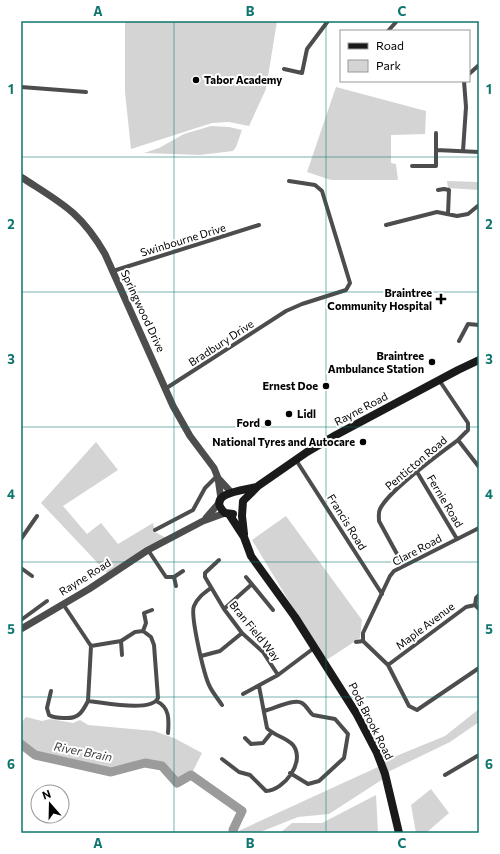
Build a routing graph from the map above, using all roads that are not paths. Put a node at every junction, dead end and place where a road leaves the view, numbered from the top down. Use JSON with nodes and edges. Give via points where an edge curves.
{"nodes":[{"id":1,"x":328,"y":21,"type":"edge"},
{"id":2,"x":397,"y":21,"type":"edge"},
{"id":3,"x":389,"y":30,"type":"edge"},
{"id":4,"x":479,"y":65,"type":"edge"},
{"id":5,"x":284,"y":69,"type":"dead end"},
{"id":6,"x":302,"y":72,"type":"junction"},
{"id":7,"x":470,"y":73,"type":"edge"},
{"id":8,"x":307,"y":74,"type":"dead end"},
{"id":9,"x":464,"y":82,"type":"edge"},
{"id":10,"x":21,"y":87,"type":"edge"},
{"id":11,"x":86,"y":92,"type":"dead end"},
{"id":12,"x":436,"y":133,"type":"dead end"},
{"id":13,"x":436,"y":150,"type":"junction"},
{"id":14,"x":463,"y":151,"type":"junction"},
{"id":15,"x":479,"y":152,"type":"edge"},
{"id":16,"x":412,"y":166,"type":"dead end"},
{"id":17,"x":21,"y":177,"type":"edge"},
{"id":18,"x":289,"y":181,"type":"dead end"},
{"id":19,"x":438,"y":190,"type":"dead end"},
{"id":20,"x":479,"y":205,"type":"edge"},
{"id":21,"x":448,"y":214,"type":"junction"},
{"id":22,"x":259,"y":225,"type":"dead end"},
{"id":23,"x":386,"y":225,"type":"dead end"},
{"id":24,"x":113,"y":271,"type":"junction"},
{"id":25,"x":479,"y":325,"type":"edge"},
{"id":26,"x":459,"y":341,"type":"dead end"},
{"id":27,"x":479,"y":360,"type":"edge"},
{"id":28,"x":439,"y":380,"type":"junction"},
{"id":29,"x":165,"y":389,"type":"junction"},
{"id":30,"x":458,"y":440,"type":"junction"},
{"id":31,"x":296,"y":460,"type":"junction"},
{"id":32,"x":479,"y":467,"type":"edge"},
{"id":33,"x":418,"y":472,"type":"junction"},
{"id":34,"x":217,"y":477,"type":"junction"},
{"id":35,"x":258,"y":486,"type":"junction"},
{"id":36,"x":232,"y":492,"type":"junction"},
{"id":37,"x":220,"y":500,"type":"junction"},
{"id":38,"x":243,"y":504,"type":"junction"},
{"id":39,"x":227,"y":514,"type":"junction"},
{"id":40,"x":37,"y":516,"type":"dead end"},
{"id":41,"x":203,"y":521,"type":"junction"},
{"id":42,"x":479,"y":528,"type":"edge"},
{"id":43,"x":155,"y":530,"type":"dead end"},
{"id":44,"x":244,"y":537,"type":"junction"},
{"id":45,"x":21,"y":539,"type":"edge"},
{"id":46,"x":457,"y":539,"type":"junction"},
{"id":47,"x":148,"y":550,"type":"junction"},
{"id":48,"x":219,"y":560,"type":"dead end"},
{"id":49,"x":403,"y":565,"type":"junction"},
{"id":50,"x":21,"y":568,"type":"edge"},
{"id":51,"x":183,"y":571,"type":"dead end"},
{"id":52,"x":32,"y":576,"type":"dead end"},
{"id":53,"x":174,"y":577,"type":"junction"},
{"id":54,"x":246,"y":577,"type":"dead end"},
{"id":55,"x":252,"y":584,"type":"junction"},
{"id":56,"x":176,"y":586,"type":"dead end"},
{"id":57,"x":211,"y":588,"type":"junction"},
{"id":58,"x":382,"y":594,"type":"junction"},
{"id":59,"x":479,"y":595,"type":"edge"},
{"id":60,"x":47,"y":601,"type":"dead end"},
{"id":61,"x":63,"y":604,"type":"junction"},
{"id":62,"x":475,"y":605,"type":"junction"},
{"id":63,"x":224,"y":608,"type":"junction"},
{"id":64,"x":479,"y":609,"type":"edge"},
{"id":65,"x":152,"y":610,"type":"dead end"},
{"id":66,"x":273,"y":610,"type":"dead end"},
{"id":67,"x":21,"y":620,"type":"edge"},
{"id":68,"x":21,"y":630,"type":"edge"},
{"id":69,"x":143,"y":631,"type":"junction"},
{"id":70,"x":242,"y":633,"type":"junction"},
{"id":71,"x":121,"y":641,"type":"junction"},
{"id":72,"x":362,"y":641,"type":"junction"},
{"id":73,"x":356,"y":642,"type":"dead end"},
{"id":74,"x":91,"y":646,"type":"junction"},
{"id":75,"x":315,"y":648,"type":"junction"},
{"id":76,"x":122,"y":655,"type":"dead end"},
{"id":77,"x":201,"y":656,"type":"junction"},
{"id":78,"x":388,"y":665,"type":"junction"},
{"id":79,"x":479,"y":668,"type":"edge"},
{"id":80,"x":278,"y":675,"type":"junction"},
{"id":81,"x":259,"y":686,"type":"junction"},
{"id":82,"x":51,"y":691,"type":"dead end"},
{"id":83,"x":243,"y":694,"type":"dead end"},
{"id":84,"x":88,"y":701,"type":"junction"},
{"id":85,"x":156,"y":701,"type":"junction"},
{"id":86,"x":222,"y":705,"type":"dead end"},
{"id":87,"x":264,"y":711,"type":"junction"},
{"id":88,"x":168,"y":733,"type":"dead end"},
{"id":89,"x":271,"y":733,"type":"junction"},
{"id":90,"x":245,"y":738,"type":"dead end"},
{"id":91,"x":479,"y":755,"type":"edge"},
{"id":92,"x":222,"y":759,"type":"dead end"},
{"id":93,"x":290,"y":773,"type":"junction"},
{"id":94,"x":445,"y":775,"type":"dead end"},
{"id":95,"x":399,"y":833,"type":"edge"}],
"edges":[{"from":1,"to":6,"type":"street","via":[[307,49]]},
{"from":2,"to":3,"type":"street"},
{"from":4,"to":7,"type":"street"},
{"from":5,"to":6,"type":"street"},
{"from":6,"to":8,"type":"street"},
{"from":9,"to":14,"type":"street","via":[[466,107]]},
{"from":10,"to":11,"type":"street"},
{"from":12,"to":13,"type":"street"},
{"from":13,"to":14,"type":"street"},
{"from":13,"to":16,"type":"street","via":[[436,166]]},
{"from":14,"to":15,"type":"street"},
{"from":17,"to":24,"type":"street","name":"Springwood Drive","via":[[67,206],[83,221],[94,235]]},
{"from":18,"to":29,"type":"street","name":"Bradbury Drive","via":[[315,184],[322,191],[350,283],[346,290],[286,311]]},
{"from":19,"to":21,"type":"street","via":[[449,190]]},
{"from":20,"to":21,"type":"street","via":[[468,214]]},
{"from":21,"to":23,"type":"street","via":[[437,212],[392,226]]},
{"from":22,"to":24,"type":"street","name":"Swinbourne Drive"},
{"from":24,"to":29,"type":"street","name":"Springwood Drive"},
{"from":25,"to":26,"type":"street","via":[[468,324]]},
{"from":27,"to":28,"type":"main road","name":"Rayne Road"},
{"from":28,"to":30,"type":"street","name":"Penticton Road","via":[[468,423],[468,430]]},
{"from":28,"to":31,"type":"main road","name":"Rayne Road","via":[[336,435]]},
{"from":29,"to":34,"type":"street","name":"Springwood Drive","via":[[178,415],[214,468]]},
{"from":30,"to":32,"type":"street"},
{"from":30,"to":33,"type":"street","name":"Penticton Road"},
{"from":31,"to":35,"type":"main road","name":"Rayne Road"},
{"from":31,"to":58,"type":"street","name":"Francis Road"},
{"from":33,"to":46,"type":"street","name":"Fernie Road"},
{"from":33,"to":49,"type":"street","name":"Penticton Road","via":[[390,496],[378,514],[382,527]]},
{"from":34,"to":36,"type":"street","name":"Springwood Drive"},
{"from":34,"to":37,"type":"street","name":"Springwood Drive"},
{"from":34,"to":43,"type":"street","via":[[205,488],[193,510]]},
{"from":35,"to":36,"type":"main road","name":"Rayne Road"},
{"from":35,"to":38,"type":"main road","name":"Rayne Road","via":[[248,494]]},
{"from":36,"to":37,"type":"main road","name":"Rayne Road"},
{"from":36,"to":38,"type":"main road","via":[[240,495]]},
{"from":37,"to":39,"type":"main road","via":[[222,510]]},
{"from":37,"to":41,"type":"street","name":"Rayne Road"},
{"from":38,"to":39,"type":"main road","name":"Rayne Road","via":[[237,513]]},
{"from":38,"to":44,"type":"main road"},
{"from":39,"to":41,"type":"street","name":"Rayne Road"},
{"from":39,"to":44,"type":"main road"},
{"from":40,"to":45,"type":"street"},
{"from":41,"to":47,"type":"street","name":"Rayne Road"},
{"from":42,"to":46,"type":"street","name":"Clare Road"},
{"from":44,"to":75,"type":"main road","name":"Pods Brook Road","via":[[251,556]]},
{"from":46,"to":49,"type":"street","name":"Clare Road"},
{"from":47,"to":53,"type":"street","via":[[164,575]]},
{"from":47,"to":61,"type":"street","name":"Rayne Road"},
{"from":48,"to":57,"type":"street","name":"Bran Field Way","via":[[205,573]]},
{"from":49,"to":58,"type":"street","name":"Clare Road","via":[[390,576]]},
{"from":50,"to":52,"type":"street"},
{"from":51,"to":53,"type":"street"},
{"from":53,"to":56,"type":"street"},
{"from":54,"to":55,"type":"street"},
{"from":55,"to":63,"type":"street"},
{"from":55,"to":66,"type":"street"},
{"from":57,"to":63,"type":"street","name":"Bran Field Way"},
{"from":57,"to":77,"type":"street","via":[[200,596],[193,607]]},
{"from":58,"to":72,"type":"street","name":"Clare Road","via":[[363,633]]},
{"from":59,"to":62,"type":"street"},
{"from":60,"to":67,"type":"street"},
{"from":61,"to":68,"type":"street","name":"Rayne Road"},
{"from":61,"to":74,"type":"street"},
{"from":62,"to":64,"type":"street"},
{"from":62,"to":78,"type":"street","name":"Maple Avenue","via":[[466,607]]},
{"from":63,"to":70,"type":"street","name":"Bran Field Way"},
{"from":65,"to":69,"type":"street","via":[[144,613],[146,623]]},
{"from":69,"to":71,"type":"street","via":[[135,632]]},
{"from":69,"to":85,"type":"street","via":[[154,645],[158,693]]},
{"from":70,"to":77,"type":"street","via":[[220,650]]},
{"from":70,"to":80,"type":"street","name":"Bran Field Way","via":[[263,652]]},
{"from":71,"to":74,"type":"street"},
{"from":71,"to":76,"type":"street"},
{"from":72,"to":73,"type":"street"},
{"from":72,"to":78,"type":"street"},
{"from":74,"to":84,"type":"street"},
{"from":75,"to":80,"type":"street"},
{"from":75,"to":95,"type":"main road","name":"Pods Brook Road","via":[[356,712],[377,753],[390,791]]},
{"from":77,"to":86,"type":"street","via":[[208,683]]},
{"from":78,"to":79,"type":"street","via":[[409,706],[417,710]]},
{"from":80,"to":81,"type":"street"},
{"from":81,"to":83,"type":"street"},
{"from":81,"to":87,"type":"street"},
{"from":82,"to":84,"type":"street","via":[[48,712],[55,718],[76,718],[83,712]]},
{"from":84,"to":85,"type":"street","via":[[142,706]]},
{"from":85,"to":88,"type":"street","via":[[168,712]]},
{"from":87,"to":89,"type":"street","via":[[266,724]]},
{"from":87,"to":93,"type":"street","via":[[291,702],[300,702],[313,715],[335,719],[348,734],[344,758],[319,781],[308,784]]},
{"from":89,"to":90,"type":"street","via":[[263,743],[251,744]]},
{"from":89,"to":93,"type":"street","via":[[288,741],[294,747],[297,760]]},
{"from":91,"to":94,"type":"street"},
{"from":92,"to":93,"type":"street","via":[[240,772],[250,775],[266,791],[277,790],[286,783]]}]}
